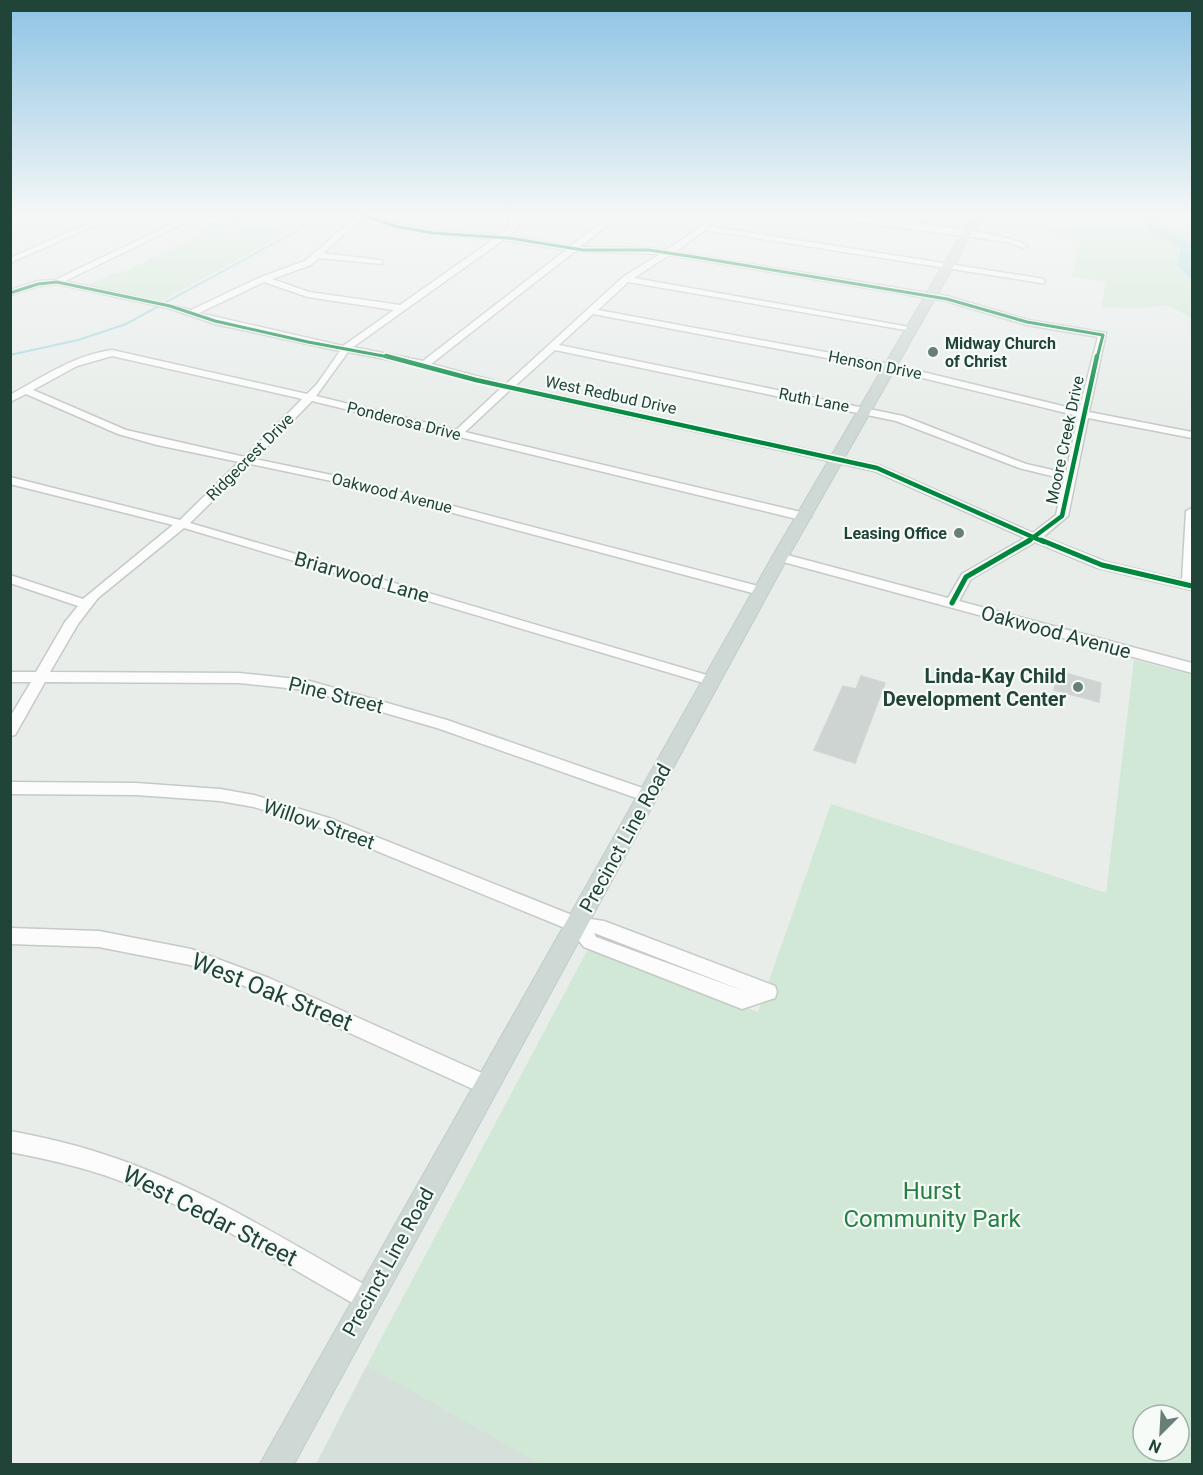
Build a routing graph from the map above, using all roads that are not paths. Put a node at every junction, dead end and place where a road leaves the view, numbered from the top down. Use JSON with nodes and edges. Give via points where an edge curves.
{"nodes":[{"id":1,"x":52,"y":283,"type":"edge"},
{"id":2,"x":61,"y":283,"type":"edge"},
{"id":3,"x":256,"y":283,"type":"edge"},
{"id":4,"x":275,"y":283,"type":"edge"},
{"id":5,"x":437,"y":283,"type":"edge"},
{"id":6,"x":529,"y":283,"type":"edge"},
{"id":7,"x":622,"y":283,"type":"edge"},
{"id":8,"x":648,"y":283,"type":"edge"},
{"id":9,"x":852,"y":283,"type":"edge"},
{"id":10,"x":938,"y":283,"type":"edge"},
{"id":11,"x":10,"y":293,"type":"edge"},
{"id":12,"x":930,"y":296,"type":"junction"},
{"id":13,"x":401,"y":308,"type":"junction"},
{"id":14,"x":590,"y":311,"type":"junction"},
{"id":15,"x":192,"y":313,"type":"junction"},
{"id":16,"x":911,"y":328,"type":"junction"},
{"id":17,"x":551,"y":346,"type":"junction"},
{"id":18,"x":346,"y":348,"type":"junction"},
{"id":19,"x":425,"y":364,"type":"junction"},
{"id":20,"x":890,"y":368,"type":"junction"},
{"id":21,"x":507,"y":387,"type":"junction"},
{"id":22,"x":26,"y":391,"type":"junction"},
{"id":23,"x":311,"y":398,"type":"junction"},
{"id":24,"x":10,"y":399,"type":"edge"},
{"id":25,"x":866,"y":410,"type":"junction"},
{"id":26,"x":1083,"y":414,"type":"junction"},
{"id":27,"x":457,"y":434,"type":"junction"},
{"id":28,"x":1192,"y":435,"type":"edge"},
{"id":29,"x":249,"y":459,"type":"junction"},
{"id":30,"x":839,"y":459,"type":"junction"},
{"id":31,"x":1070,"y":477,"type":"junction"},
{"id":32,"x":10,"y":480,"type":"edge"},
{"id":33,"x":1192,"y":511,"type":"edge"},
{"id":34,"x":805,"y":517,"type":"junction"},
{"id":35,"x":182,"y":524,"type":"junction"},
{"id":36,"x":1035,"y":538,"type":"junction"},
{"id":37,"x":780,"y":557,"type":"junction"},
{"id":38,"x":10,"y":579,"type":"edge"},
{"id":39,"x":1190,"y":586,"type":"edge"},
{"id":40,"x":762,"y":591,"type":"junction"},
{"id":41,"x":58,"y":595,"type":"junction"},
{"id":42,"x":952,"y":603,"type":"junction"},
{"id":43,"x":85,"y":604,"type":"junction"},
{"id":44,"x":72,"y":622,"type":"junction"},
{"id":45,"x":1192,"y":668,"type":"edge"},
{"id":46,"x":40,"y":676,"type":"junction"},
{"id":47,"x":10,"y":677,"type":"edge"},
{"id":48,"x":712,"y":681,"type":"junction"},
{"id":49,"x":10,"y":731,"type":"edge"},
{"id":50,"x":10,"y":788,"type":"edge"},
{"id":51,"x":648,"y":796,"type":"junction"},
{"id":52,"x":576,"y":925,"type":"junction"},
{"id":53,"x":10,"y":936,"type":"edge"},
{"id":54,"x":486,"y":1086,"type":"junction"},
{"id":55,"x":10,"y":1141,"type":"edge"},
{"id":56,"x":368,"y":1299,"type":"junction"},
{"id":57,"x":276,"y":1464,"type":"edge"}],
"edges":[{"from":1,"to":11,"type":"street","name":"West Redbud Drive"},
{"from":2,"to":15,"type":"street","name":"West Redbud Drive"},
{"from":3,"to":15,"type":"street"},
{"from":4,"to":13,"type":"street","via":[[308,294]]},
{"from":5,"to":13,"type":"street","name":"Ridgecrest Drive"},
{"from":6,"to":19,"type":"street"},
{"from":7,"to":14,"type":"street"},
{"from":8,"to":16,"type":"street"},
{"from":9,"to":12,"type":"street"},
{"from":10,"to":12,"type":"main road","name":"Precinct Line Road"},
{"from":12,"to":16,"type":"main road","name":"Precinct Line Road"},
{"from":12,"to":26,"type":"street","name":"Moore Creek Drive","via":[[1027,322],[1103,335]]},
{"from":13,"to":18,"type":"street","name":"Ridgecrest Drive"},
{"from":14,"to":17,"type":"street"},
{"from":14,"to":20,"type":"street","name":"Henson Drive"},
{"from":15,"to":18,"type":"street","name":"West Redbud Drive"},
{"from":16,"to":20,"type":"main road","name":"Precinct Line Road"},
{"from":17,"to":21,"type":"street"},
{"from":17,"to":25,"type":"street","name":"Ruth Lane"},
{"from":18,"to":19,"type":"street","name":"West Redbud Drive"},
{"from":18,"to":23,"type":"street","name":"Ridgecrest Drive"},
{"from":19,"to":21,"type":"street","name":"West Redbud Drive"},
{"from":20,"to":25,"type":"main road","name":"Precinct Line Road"},
{"from":20,"to":26,"type":"street","name":"Henson Drive"},
{"from":21,"to":27,"type":"street"},
{"from":21,"to":30,"type":"street","name":"West Redbud Drive"},
{"from":22,"to":23,"type":"street","name":"Ponderosa Drive","via":[[81,362],[112,353]]},
{"from":22,"to":24,"type":"street","name":"Ponderosa Drive"},
{"from":22,"to":29,"type":"street","name":"Oakwood Avenue","via":[[122,432],[196,451]]},
{"from":23,"to":27,"type":"street","name":"Ponderosa Drive"},
{"from":23,"to":29,"type":"street","name":"Ridgecrest Drive"},
{"from":25,"to":30,"type":"main road","name":"Precinct Line Road"},
{"from":25,"to":31,"type":"street","name":"Ruth Lane","via":[[926,427],[1023,466]]},
{"from":26,"to":28,"type":"street","name":"Henson Drive"},
{"from":26,"to":31,"type":"street","name":"Moore Creek Drive"},
{"from":27,"to":34,"type":"street","name":"Ponderosa Drive"},
{"from":29,"to":35,"type":"street","name":"Ridgecrest Drive"},
{"from":29,"to":40,"type":"street","name":"Oakwood Avenue"},
{"from":30,"to":34,"type":"main road","name":"Precinct Line Road"},
{"from":30,"to":36,"type":"street","name":"West Redbud Drive","via":[[897,475]]},
{"from":31,"to":36,"type":"street","name":"Moore Creek Drive","via":[[1062,516]]},
{"from":32,"to":35,"type":"street","name":"Briarwood Lane"},
{"from":33,"to":39,"type":"street"},
{"from":34,"to":37,"type":"main road","name":"Precinct Line Road"},
{"from":35,"to":43,"type":"street","name":"Ridgecrest Drive"},
{"from":35,"to":48,"type":"street","name":"Briarwood Lane"},
{"from":36,"to":39,"type":"street","name":"West Redbud Drive","via":[[1102,565]]},
{"from":36,"to":42,"type":"street","name":"Moore Creek Drive","via":[[988,561],[966,577]]},
{"from":37,"to":40,"type":"main road","name":"Precinct Line Road"},
{"from":37,"to":42,"type":"street","name":"Oakwood Avenue"},
{"from":38,"to":41,"type":"street"},
{"from":40,"to":48,"type":"main road","name":"Precinct Line Road"},
{"from":41,"to":43,"type":"street"},
{"from":41,"to":44,"type":"street"},
{"from":42,"to":45,"type":"street","name":"Oakwood Avenue"},
{"from":43,"to":44,"type":"street","name":"Ridgecrest Drive"},
{"from":44,"to":46,"type":"street","name":"Ridgecrest Drive"},
{"from":46,"to":47,"type":"street","name":"Pine Street"},
{"from":46,"to":49,"type":"street","name":"Ridgecrest Drive"},
{"from":46,"to":51,"type":"street","name":"Pine Street","via":[[239,678],[306,686],[441,724]]},
{"from":48,"to":51,"type":"main road","name":"Precinct Line Road"},
{"from":50,"to":52,"type":"street","name":"Willow Street","via":[[136,789],[254,801],[322,822]]},
{"from":51,"to":52,"type":"main road","name":"Precinct Line Road"},
{"from":52,"to":52,"type":"street","name":"Willow Street","via":[[590,942],[742,1000],[768,992],[598,926]]},
{"from":52,"to":54,"type":"main road","name":"Precinct Line Road"},
{"from":53,"to":54,"type":"street","name":"West Oak Street","via":[[99,939],[191,957],[262,984]]},
{"from":54,"to":56,"type":"main road","name":"Precinct Line Road"},
{"from":55,"to":56,"type":"street","name":"West Cedar Street","via":[[83,1156],[144,1179]]},
{"from":56,"to":57,"type":"main road","name":"Precinct Line Road"}]}
